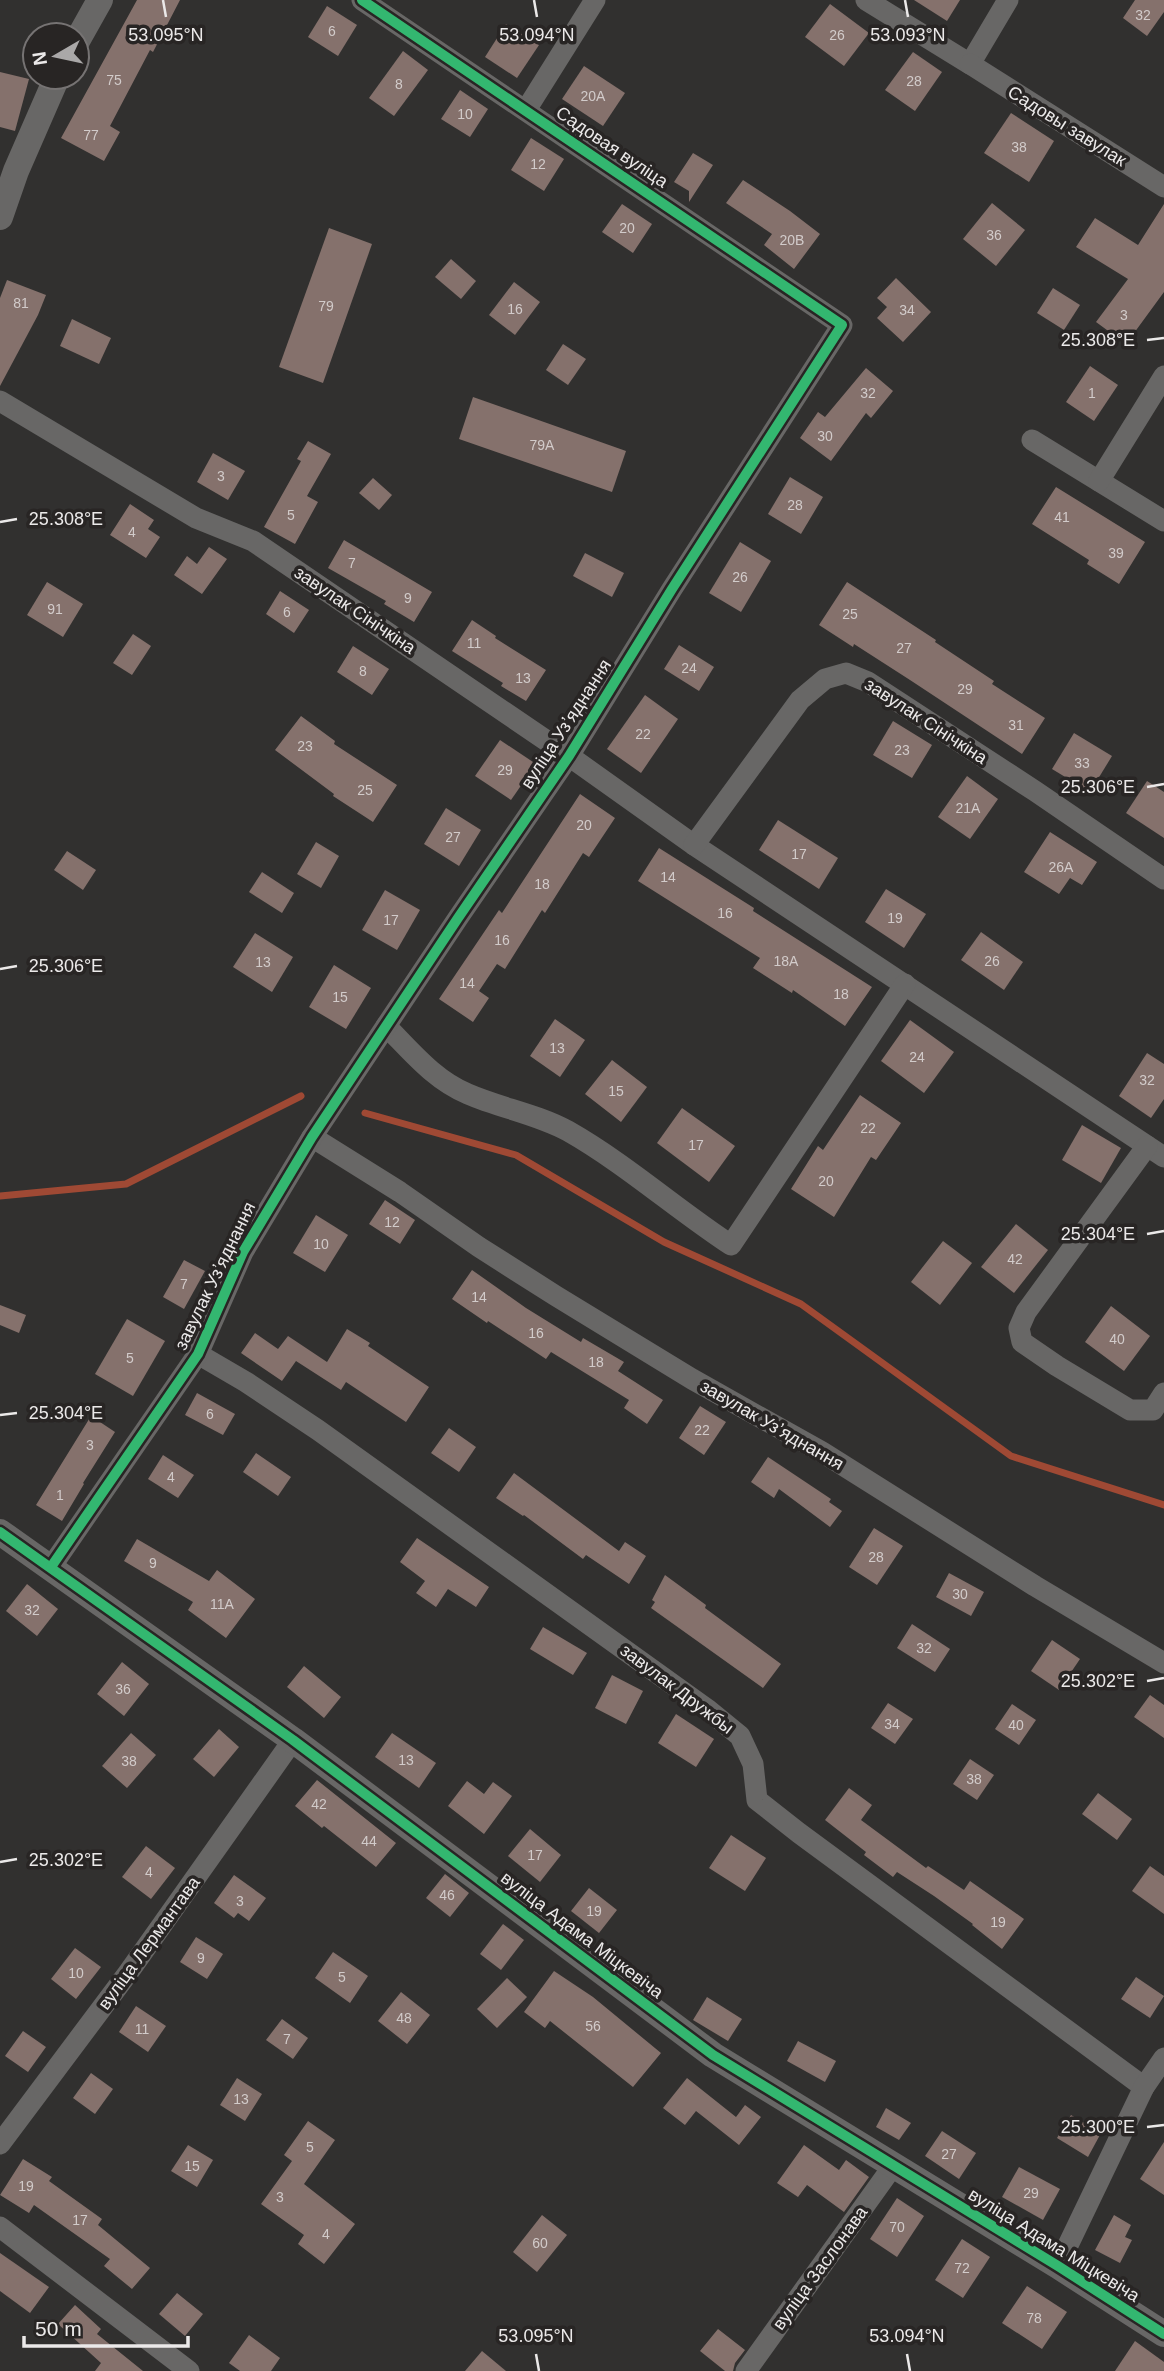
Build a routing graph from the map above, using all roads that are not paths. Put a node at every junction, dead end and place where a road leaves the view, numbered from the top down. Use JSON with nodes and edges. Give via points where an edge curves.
{"nodes":[{"id":1,"x":100,"y":0,"type":"edge"},
{"id":2,"x":362,"y":0,"type":"edge"},
{"id":3,"x":595,"y":0,"type":"edge"},
{"id":4,"x":866,"y":0,"type":"edge"},
{"id":5,"x":1008,"y":0,"type":"edge"},
{"id":6,"x":88,"y":21,"type":"edge"},
{"id":7,"x":970,"y":64,"type":"junction"},
{"id":8,"x":51,"y":91,"type":"edge"},
{"id":9,"x":526,"y":110,"type":"junction"},
{"id":10,"x":1164,"y":187,"type":"edge"},
{"id":11,"x":0,"y":217,"type":"edge"},
{"id":12,"x":842,"y":325,"type":"joint"},
{"id":13,"x":1164,"y":376,"type":"edge"},
{"id":14,"x":0,"y":401,"type":"edge"},
{"id":15,"x":1032,"y":440,"type":"dead end"},
{"id":16,"x":1099,"y":481,"type":"junction"},
{"id":17,"x":1164,"y":521,"type":"edge"},
{"id":18,"x":569,"y":756,"type":"junction"},
{"id":19,"x":694,"y":845,"type":"junction"},
{"id":20,"x":1164,"y":879,"type":"edge"},
{"id":21,"x":905,"y":984,"type":"junction"},
{"id":22,"x":386,"y":1026,"type":"junction"},
{"id":23,"x":312,"y":1137,"type":"junction"},
{"id":24,"x":1156,"y":1152,"type":"edge"},
{"id":25,"x":198,"y":1354,"type":"junction"},
{"id":26,"x":1162,"y":1396,"type":"edge"},
{"id":27,"x":0,"y":1532,"type":"edge"},
{"id":28,"x":51,"y":1567,"type":"junction"},
{"id":29,"x":1164,"y":1663,"type":"edge"},
{"id":30,"x":293,"y":1740,"type":"junction"},
{"id":31,"x":1164,"y":2058,"type":"edge"},
{"id":32,"x":1144,"y":2087,"type":"junction"},
{"id":33,"x":0,"y":2144,"type":"edge"},
{"id":34,"x":894,"y":2166,"type":"junction"},
{"id":35,"x":0,"y":2227,"type":"edge"},
{"id":36,"x":1058,"y":2266,"type":"junction"},
{"id":37,"x":1164,"y":2334,"type":"edge"},
{"id":38,"x":189,"y":2371,"type":"edge"},
{"id":39,"x":746,"y":2371,"type":"edge"}],
"edges":[{"from":1,"to":6,"type":"street"},
{"from":2,"to":9,"type":"street","name":"Садовая вуліца"},
{"from":3,"to":9,"type":"street"},
{"from":4,"to":7,"type":"street"},
{"from":5,"to":7,"type":"street"},
{"from":7,"to":10,"type":"street","name":"Садовы завулак"},
{"from":8,"to":11,"type":"street"},
{"from":9,"to":12,"type":"street","name":"Садовая вуліца"},
{"from":12,"to":18,"type":"street","name":"вуліца Узʼяднання"},
{"from":13,"to":16,"type":"street"},
{"from":14,"to":18,"type":"street","name":"завулак Сінічкіна","via":[[197,518],[253,541]]},
{"from":15,"to":16,"type":"street"},
{"from":16,"to":17,"type":"street"},
{"from":18,"to":19,"type":"street","name":"завулак Сінічкіна"},
{"from":18,"to":22,"type":"street","name":"вуліца Узʼяднання"},
{"from":19,"to":20,"type":"street","name":"завулак Сінічкіна","via":[[800,700],[825,679],[846,673],[868,682]]},
{"from":19,"to":21,"type":"street","name":"завулак Сінічкіна"},
{"from":21,"to":22,"type":"street","via":[[731,1245],[566,1130],[467,1094],[438,1078]]},
{"from":21,"to":24,"type":"street","name":"завулак Сінічкіна"},
{"from":22,"to":23,"type":"street","name":"вуліца Узʼяднання"},
{"from":23,"to":25,"type":"street","name":"завулак Узʼяднання","via":[[243,1252]]},
{"from":23,"to":29,"type":"street","name":"завулак Узʼяднання","via":[[556,1296],[822,1452]]},
{"from":24,"to":26,"type":"street","via":[[1026,1312],[1019,1328],[1022,1342],[1130,1410],[1153,1410]]},
{"from":25,"to":28,"type":"street","name":"завулак Узʼяднання"},
{"from":25,"to":32,"type":"street","name":"завулак Дружбы","via":[[318,1430],[707,1709],[740,1736],[752,1763],[757,1800]]},
{"from":27,"to":28,"type":"street","name":"вуліца Адама Міцкевіча"},
{"from":28,"to":30,"type":"street","name":"вуліца Адама Міцкевіча"},
{"from":30,"to":33,"type":"street","name":"вуліца Лермантава"},
{"from":30,"to":34,"type":"street","name":"вуліца Адама Міцкевіча","via":[[713,2055]]},
{"from":31,"to":32,"type":"street"},
{"from":32,"to":36,"type":"street"},
{"from":34,"to":36,"type":"street","name":"вуліца Адама Міцкевіча"},
{"from":34,"to":39,"type":"street","name":"вуліца Заслонава"},
{"from":35,"to":38,"type":"street"},
{"from":36,"to":37,"type":"street","name":"вуліца Адама Міцкевіча"}]}
